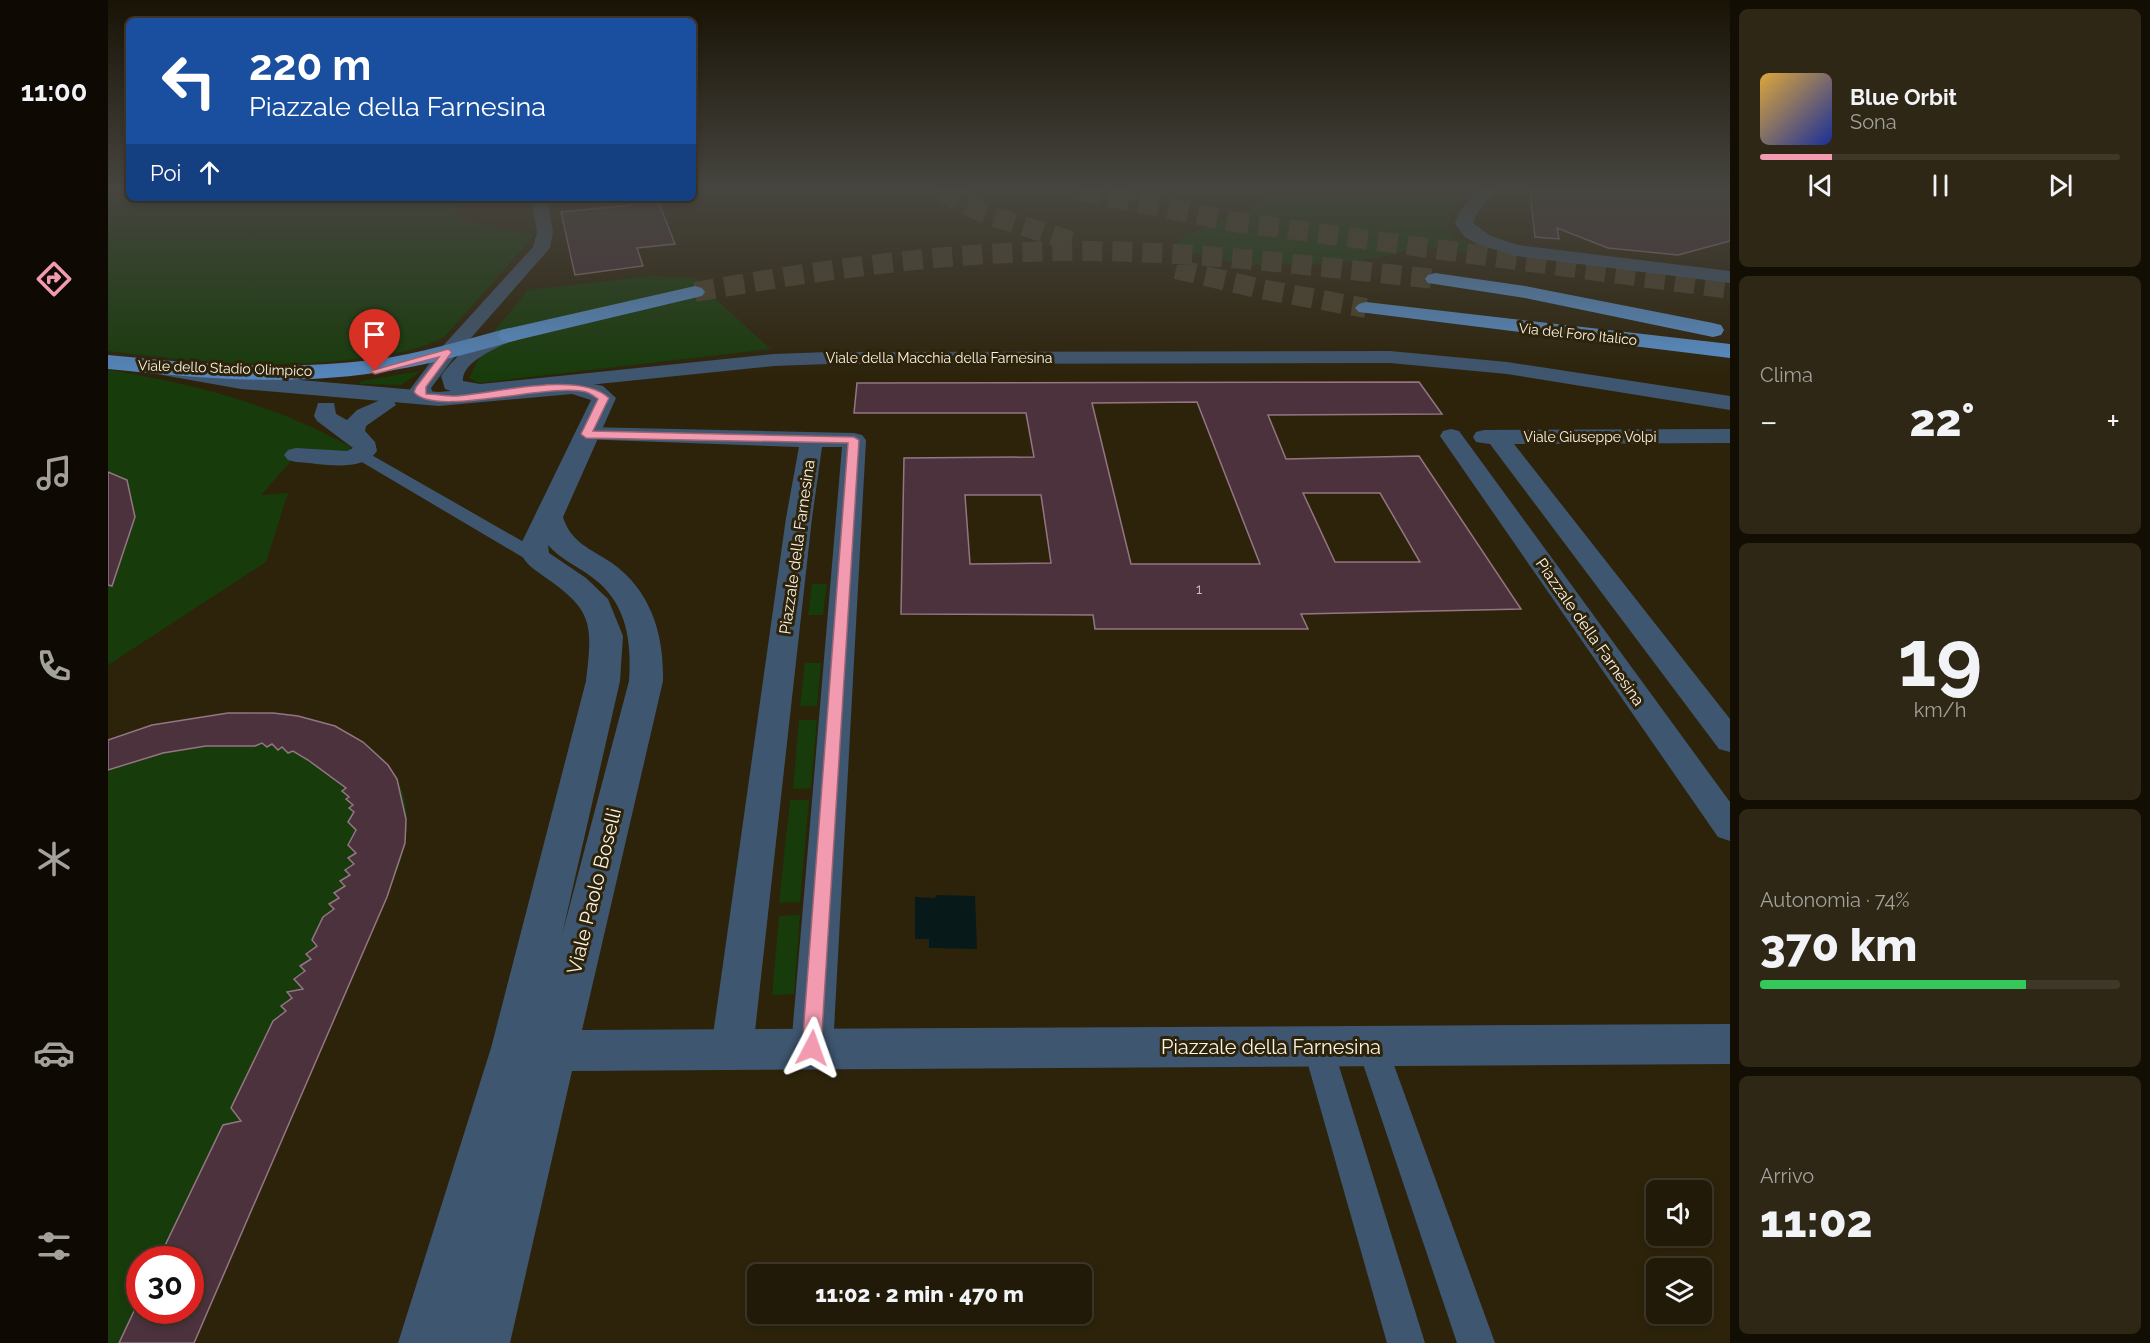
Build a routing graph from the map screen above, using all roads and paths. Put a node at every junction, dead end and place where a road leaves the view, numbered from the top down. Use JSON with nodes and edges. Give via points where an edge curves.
{"nodes":[{"id":1,"x":536,"y":254,"type":"edge"},
{"id":2,"x":1536,"y":254,"type":"edge"},
{"id":3,"x":1480,"y":274,"type":"dead end"},
{"id":4,"x":1730,"y":277,"type":"edge"},
{"id":5,"x":1435,"y":279,"type":"tunnel mouth"},
{"id":6,"x":695,"y":292,"type":"tunnel mouth"},
{"id":7,"x":1366,"y":308,"type":"tunnel mouth"},
{"id":8,"x":1730,"y":326,"type":"edge"},
{"id":9,"x":1730,"y":333,"type":"edge"},
{"id":10,"x":509,"y":336,"type":"junction"},
{"id":11,"x":448,"y":352,"type":"junction"},
{"id":12,"x":828,"y":358,"type":"junction"},
{"id":13,"x":413,"y":360,"type":"junction"},
{"id":14,"x":108,"y":362,"type":"edge"},
{"id":15,"x":1726,"y":362,"type":"edge"},
{"id":16,"x":152,"y":366,"type":"junction"},
{"id":17,"x":1507,"y":368,"type":"junction"},
{"id":18,"x":915,"y":369,"type":"junction"},
{"id":19,"x":423,"y":396,"type":"junction"},
{"id":20,"x":327,"y":399,"type":"junction"},
{"id":21,"x":1730,"y":403,"type":"edge"},
{"id":22,"x":385,"y":405,"type":"junction"},
{"id":23,"x":595,"y":415,"type":"junction"},
{"id":24,"x":1450,"y":436,"type":"joint"},
{"id":25,"x":1730,"y":436,"type":"edge"},
{"id":26,"x":1497,"y":437,"type":"junction"},
{"id":27,"x":813,"y":440,"type":"junction"},
{"id":28,"x":361,"y":447,"type":"junction"},
{"id":29,"x":296,"y":455,"type":"dead end"},
{"id":30,"x":549,"y":517,"type":"junction"},
{"id":31,"x":824,"y":518,"type":"junction"},
{"id":32,"x":536,"y":557,"type":"junction"},
{"id":33,"x":1730,"y":741,"type":"edge"},
{"id":34,"x":1730,"y":828,"type":"edge"},
{"id":35,"x":1730,"y":1044,"type":"edge"},
{"id":36,"x":1372,"y":1046,"type":"junction"},
{"id":37,"x":1318,"y":1047,"type":"junction"},
{"id":38,"x":812,"y":1048,"type":"junction"},
{"id":39,"x":534,"y":1049,"type":"junction"},
{"id":40,"x":732,"y":1049,"type":"junction"},
{"id":41,"x":426,"y":1343,"type":"edge"},
{"id":42,"x":482,"y":1343,"type":"edge"},
{"id":43,"x":1406,"y":1343,"type":"edge"},
{"id":44,"x":1476,"y":1343,"type":"edge"}],
"edges":[{"from":1,"to":11,"type":"street"},
{"from":2,"to":4,"type":"street"},
{"from":3,"to":8,"type":"highway"},
{"from":5,"to":9,"type":"highway","via":[[1525,292]]},
{"from":6,"to":10,"type":"highway"},
{"from":7,"to":15,"type":"highway"},
{"from":10,"to":11,"type":"main road"},
{"from":10,"to":12,"type":"street","name":"Viale della Macchia della Farnesina","via":[[466,357],[453,373],[453,384],[480,390]]},
{"from":11,"to":13,"type":"main road","name":"Viale dello Stadio Olimpico"},
{"from":11,"to":19,"type":"street","via":[[421,387],[419,392]]},
{"from":12,"to":17,"type":"street","name":"Viale della Macchia della Farnesina","via":[[1390,357]]},
{"from":12,"to":18,"type":"street"},
{"from":13,"to":16,"type":"main road","name":"Viale dello Stadio Olimpico","via":[[310,373]]},
{"from":13,"to":20,"type":"street","via":[[349,379]]},
{"from":14,"to":16,"type":"main road","name":"Viale dello Stadio Olimpico"},
{"from":16,"to":20,"type":"street"},
{"from":17,"to":18,"type":"street","name":"Viale della Macchia della Farnesina"},
{"from":17,"to":21,"type":"street","name":"Viale della Macchia della Farnesina"},
{"from":18,"to":23,"type":"street","name":"Viale della Macchia della Farnesina","via":[[787,369],[628,383]]},
{"from":19,"to":20,"type":"street"},
{"from":19,"to":23,"type":"street","via":[[467,398],[576,387],[595,391]]},
{"from":20,"to":22,"type":"street","via":[[342,410]]},
{"from":20,"to":28,"type":"street","name":"Viale Paolo Boselli","via":[[324,414]]},
{"from":22,"to":23,"type":"street","via":[[464,405],[566,396],[585,402]]},
{"from":22,"to":28,"type":"street","via":[[355,424]]},
{"from":23,"to":27,"type":"street"},
{"from":23,"to":30,"type":"street"},
{"from":24,"to":26,"type":"street","name":"Viale Giuseppe Volpi"},
{"from":24,"to":34,"type":"street","name":"Piazzale della Farnesina"},
{"from":25,"to":26,"type":"street","name":"Viale Giuseppe Volpi"},
{"from":26,"to":33,"type":"street"},
{"from":27,"to":31,"type":"street","name":"Piazzale della Farnesina"},
{"from":27,"to":31,"type":"street","name":"Piazzale della Farnesina","via":[[854,440]]},
{"from":28,"to":29,"type":"street","via":[[347,459]]},
{"from":28,"to":32,"type":"street","name":"Viale Paolo Boselli"},
{"from":30,"to":32,"type":"street","via":[[535,539]]},
{"from":30,"to":39,"type":"street","name":"Viale Paolo Boselli","via":[[555,538],[625,591],[641,622],[648,652],[646,681]]},
{"from":31,"to":38,"type":"street","name":"Piazzale della Farnesina"},
{"from":31,"to":40,"type":"street","name":"Piazzale della Farnesina"},
{"from":32,"to":39,"type":"street","name":"Viale Paolo Boselli","via":[[575,584],[597,606],[607,649]]},
{"from":35,"to":36,"type":"street","name":"Piazzale della Farnesina"},
{"from":36,"to":37,"type":"street","name":"Piazzale della Farnesina"},
{"from":36,"to":44,"type":"street"},
{"from":37,"to":38,"type":"street","name":"Piazzale della Farnesina"},
{"from":37,"to":43,"type":"street"},
{"from":38,"to":40,"type":"street","name":"Piazzale della Farnesina"},
{"from":39,"to":40,"type":"street","name":"Piazzale della Farnesina"},
{"from":39,"to":41,"type":"street","name":"Viale Paolo Boselli"},
{"from":39,"to":42,"type":"street","name":"Viale Paolo Boselli"}]}
